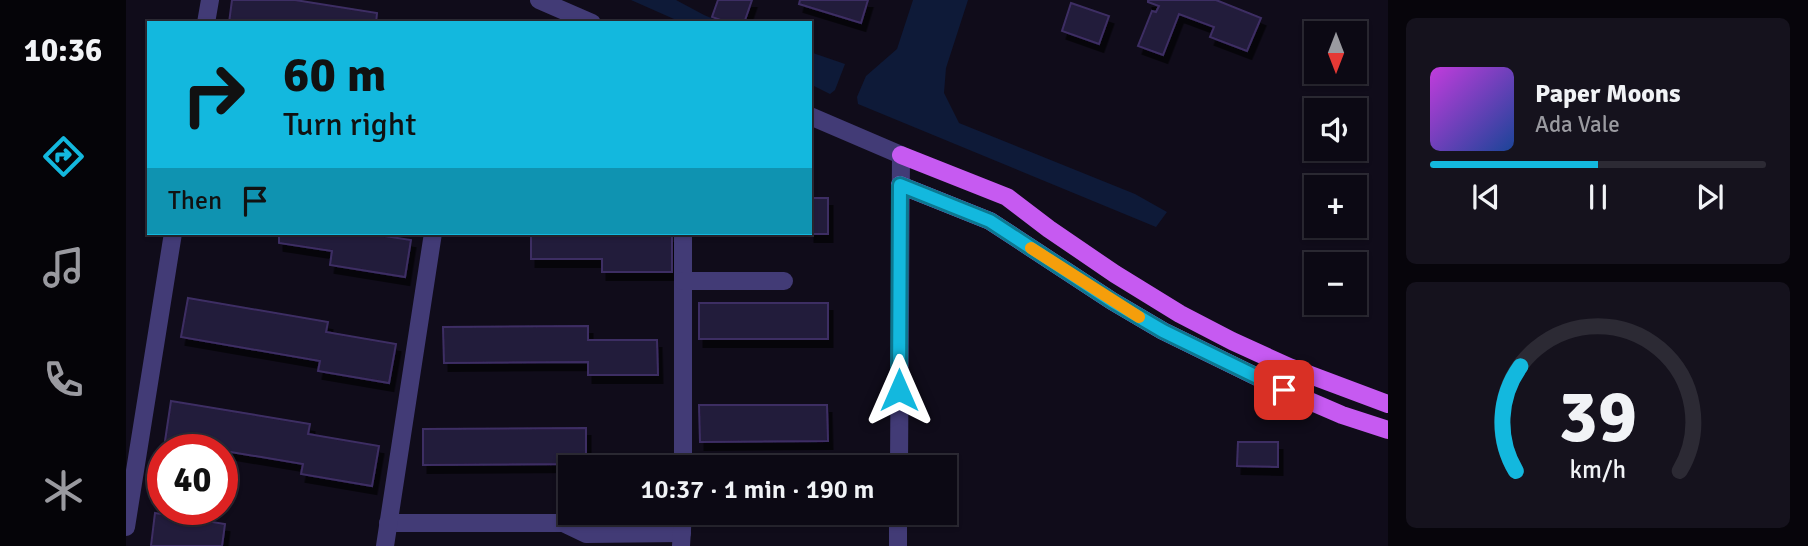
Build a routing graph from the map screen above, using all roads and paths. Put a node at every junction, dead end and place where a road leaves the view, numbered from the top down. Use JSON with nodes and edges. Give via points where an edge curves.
{"nodes":[{"id":1,"x":210,"y":0,"type":"edge"},
{"id":2,"x":539,"y":0,"type":"edge"},
{"id":3,"x":206,"y":21,"type":"edge"},
{"id":4,"x":587,"y":21,"type":"edge"},
{"id":5,"x":812,"y":117,"type":"edge"},
{"id":6,"x":901,"y":155,"type":"junction"},
{"id":7,"x":900,"y":185,"type":"junction"},
{"id":8,"x":173,"y":235,"type":"edge"},
{"id":9,"x":433,"y":235,"type":"edge"},
{"id":10,"x":684,"y":235,"type":"edge"},
{"id":11,"x":684,"y":281,"type":"junction"},
{"id":12,"x":784,"y":281,"type":"dead end"},
{"id":13,"x":1388,"y":404,"type":"edge"},
{"id":14,"x":1388,"y":430,"type":"edge"},
{"id":15,"x":684,"y":455,"type":"edge"},
{"id":16,"x":898,"y":455,"type":"edge"},
{"id":17,"x":388,"y":523,"type":"junction"},
{"id":18,"x":898,"y":525,"type":"edge"},
{"id":19,"x":126,"y":527,"type":"edge"},
{"id":20,"x":681,"y":540,"type":"edge"},
{"id":21,"x":385,"y":546,"type":"edge"},
{"id":22,"x":898,"y":546,"type":"edge"}],
"edges":[{"from":1,"to":3,"type":"street"},
{"from":2,"to":4,"type":"street"},
{"from":5,"to":6,"type":"street"},
{"from":6,"to":7,"type":"street"},
{"from":6,"to":13,"type":"main road","via":[[1007,197],[1115,274],[1232,341]]},
{"from":7,"to":14,"type":"main road","via":[[990,221],[1163,331],[1284,390]]},
{"from":7,"to":16,"type":"street"},
{"from":8,"to":19,"type":"street"},
{"from":9,"to":17,"type":"street"},
{"from":10,"to":11,"type":"street"},
{"from":11,"to":12,"type":"street"},
{"from":11,"to":15,"type":"street"},
{"from":17,"to":20,"type":"street","via":[[563,523],[586,534]]},
{"from":17,"to":21,"type":"street"},
{"from":18,"to":22,"type":"street"}]}
